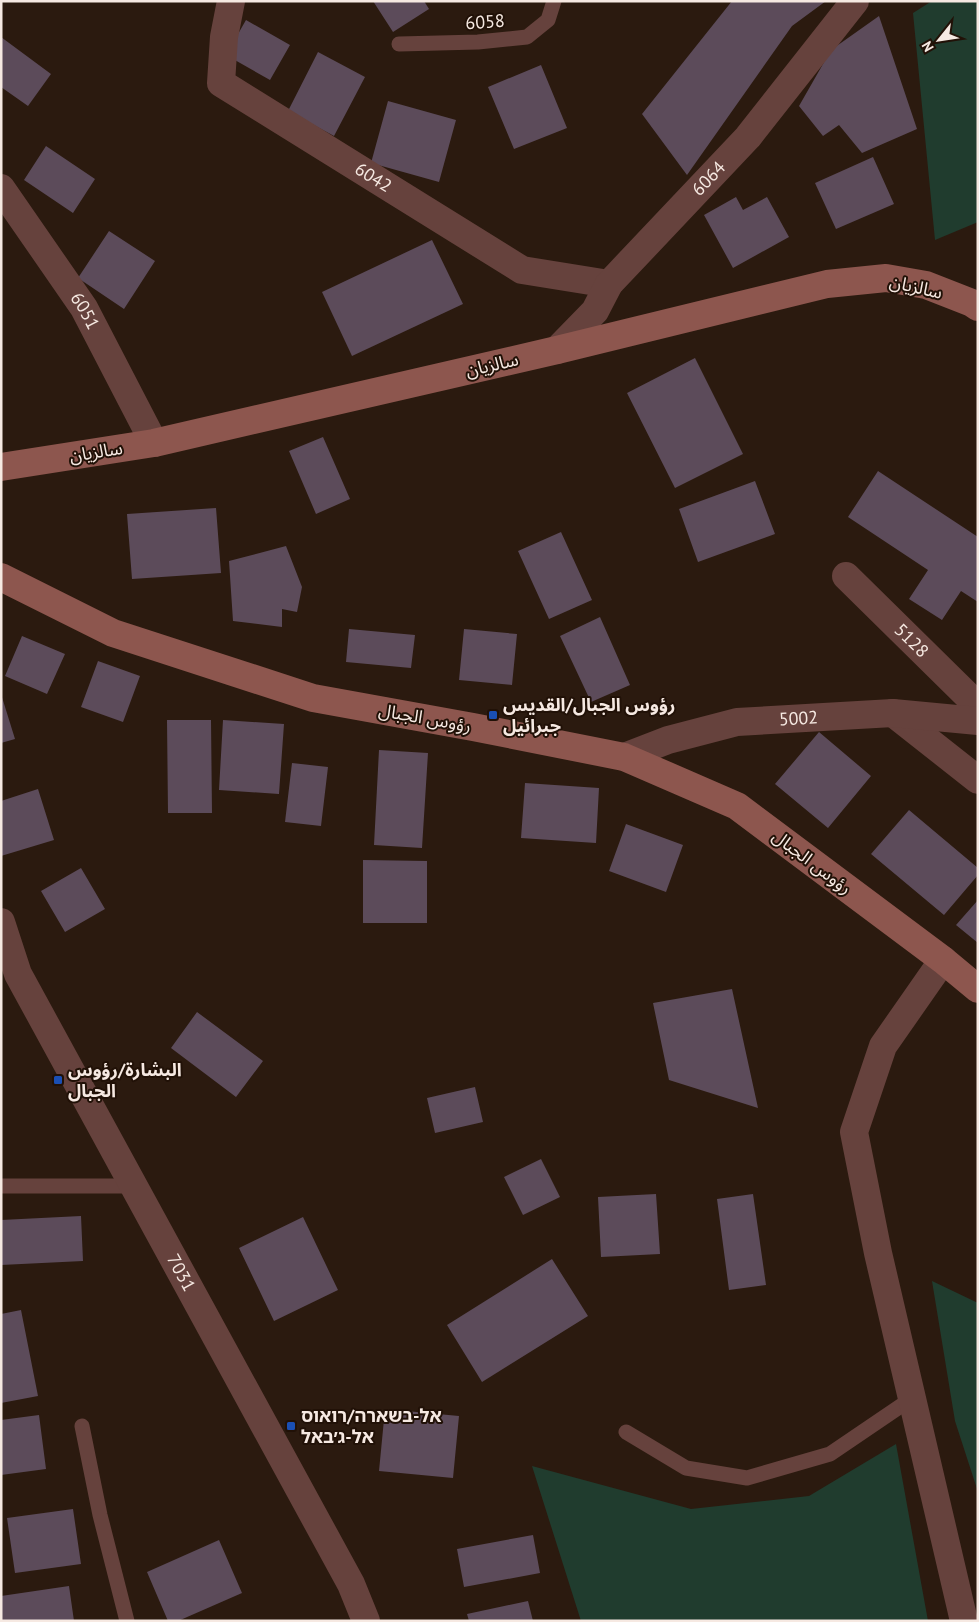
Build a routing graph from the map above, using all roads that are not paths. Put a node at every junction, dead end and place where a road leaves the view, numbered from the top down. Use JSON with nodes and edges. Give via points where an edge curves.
{"nodes":[{"id":1,"x":231,"y":1,"type":"edge"},
{"id":2,"x":554,"y":1,"type":"edge"},
{"id":3,"x":855,"y":1,"type":"edge"},
{"id":4,"x":399,"y":44,"type":"dead end"},
{"id":5,"x":1,"y":188,"type":"edge"},
{"id":6,"x":609,"y":284,"type":"junction"},
{"id":7,"x":976,"y":301,"type":"edge"},
{"id":8,"x":557,"y":350,"type":"junction"},
{"id":9,"x":154,"y":443,"type":"junction"},
{"id":10,"x":1,"y":467,"type":"edge"},
{"id":11,"x":846,"y":576,"type":"dead end"},
{"id":12,"x":1,"y":577,"type":"edge"},
{"id":13,"x":978,"y":706,"type":"edge"},
{"id":14,"x":893,"y":713,"type":"junction"},
{"id":15,"x":978,"y":721,"type":"edge"},
{"id":16,"x":624,"y":757,"type":"junction"},
{"id":17,"x":978,"y":780,"type":"edge"},
{"id":18,"x":1,"y":922,"type":"edge"},
{"id":19,"x":943,"y":960,"type":"junction"},
{"id":20,"x":978,"y":989,"type":"edge"},
{"id":21,"x":1,"y":1186,"type":"edge"},
{"id":22,"x":135,"y":1186,"type":"junction"},
{"id":23,"x":912,"y":1399,"type":"junction"},
{"id":24,"x":82,"y":1426,"type":"dead end"},
{"id":25,"x":626,"y":1432,"type":"dead end"},
{"id":26,"x":126,"y":1621,"type":"edge"},
{"id":27,"x":366,"y":1621,"type":"edge"},
{"id":28,"x":964,"y":1621,"type":"edge"}],
"edges":[{"from":1,"to":6,"type":"street","name":"6042","via":[[221,83],[522,270]]},
{"from":2,"to":4,"type":"lane","name":"6058","via":[[548,20],[527,37]]},
{"from":3,"to":6,"type":"street","name":"6064","via":[[748,138]]},
{"from":5,"to":9,"type":"street","name":"6051","via":[[84,308]]},
{"from":6,"to":8,"type":"street","name":"6064","via":[[595,311]]},
{"from":7,"to":8,"type":"street","name":"سالزيان","via":[[926,285],[886,278],[827,284]]},
{"from":8,"to":9,"type":"street","name":"سالزيان"},
{"from":9,"to":10,"type":"street","name":"سالزيان"},
{"from":11,"to":13,"type":"street","name":"5128"},
{"from":12,"to":16,"type":"street","name":"رؤوس الجبال","via":[[113,633],[313,698]]},
{"from":14,"to":15,"type":"street","name":"5002"},
{"from":14,"to":16,"type":"street","name":"5002","via":[[737,722],[668,740]]},
{"from":14,"to":17,"type":"street"},
{"from":16,"to":19,"type":"street","name":"رؤوس الجبال","via":[[737,806]]},
{"from":18,"to":22,"type":"street","name":"7031","via":[[18,974]]},
{"from":19,"to":20,"type":"street","name":"رؤوس الجبال"},
{"from":19,"to":23,"type":"street","via":[[883,1046],[854,1132]]},
{"from":21,"to":22,"type":"lane"},
{"from":22,"to":27,"type":"street","name":"7031","via":[[351,1584]]},
{"from":23,"to":25,"type":"lane","via":[[830,1454],[747,1478],[686,1468]]},
{"from":23,"to":28,"type":"street"},
{"from":24,"to":26,"type":"lane"}]}
